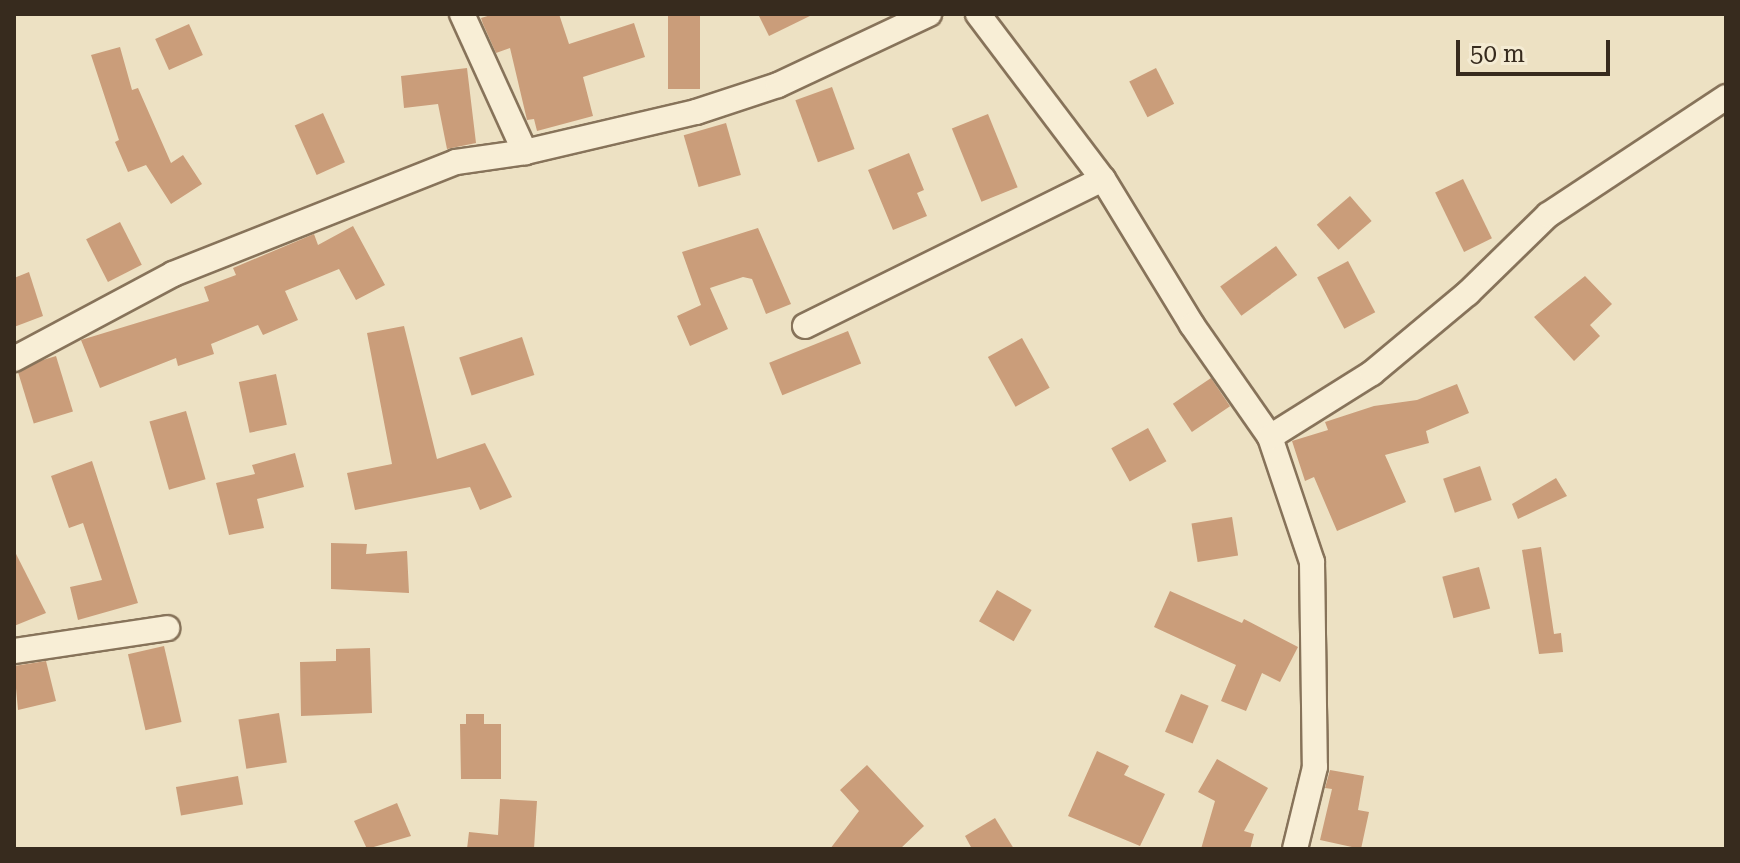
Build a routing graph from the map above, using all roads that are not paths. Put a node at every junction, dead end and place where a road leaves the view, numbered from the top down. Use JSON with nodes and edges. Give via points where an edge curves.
{"nodes":[{"id":1,"x":462,"y":14,"type":"edge"},
{"id":2,"x":929,"y":14,"type":"edge"},
{"id":3,"x":978,"y":14,"type":"edge"},
{"id":4,"x":1726,"y":97,"type":"edge"},
{"id":5,"x":525,"y":152,"type":"junction"},
{"id":6,"x":1103,"y":179,"type":"junction"},
{"id":7,"x":805,"y":326,"type":"dead end"},
{"id":8,"x":14,"y":359,"type":"edge"},
{"id":9,"x":1270,"y":437,"type":"junction"},
{"id":10,"x":167,"y":628,"type":"dead end"},
{"id":11,"x":14,"y":651,"type":"edge"},
{"id":12,"x":1295,"y":849,"type":"edge"}],
"edges":[{"from":1,"to":5,"type":"street"},
{"from":2,"to":5,"type":"street","via":[[778,85],[696,112]]},
{"from":3,"to":6,"type":"street"},
{"from":4,"to":9,"type":"street","via":[[1548,215],[1468,293],[1372,373]]},
{"from":5,"to":8,"type":"street","via":[[456,162],[259,237],[92,313]]},
{"from":6,"to":7,"type":"street"},
{"from":6,"to":9,"type":"street","via":[[1192,325]]},
{"from":9,"to":12,"type":"street","via":[[1312,562],[1315,767]]},
{"from":10,"to":11,"type":"street"}]}
